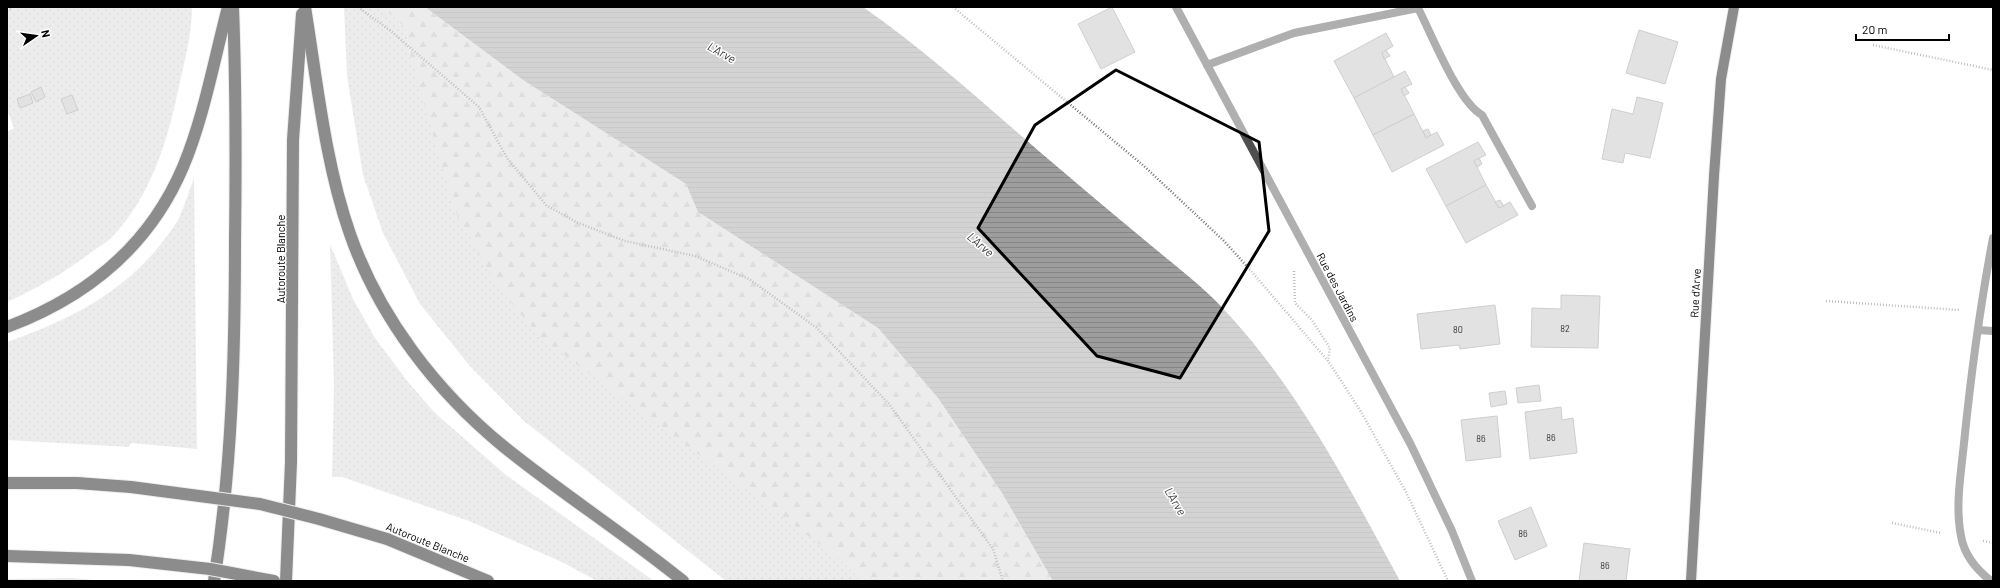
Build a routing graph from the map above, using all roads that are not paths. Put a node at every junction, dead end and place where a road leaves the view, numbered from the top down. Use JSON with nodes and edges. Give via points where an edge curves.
{"nodes":[{"id":1,"x":302,"y":7,"type":"edge"},
{"id":2,"x":305,"y":7,"type":"edge"},
{"id":3,"x":1176,"y":7,"type":"edge"},
{"id":4,"x":1734,"y":7,"type":"edge"},
{"id":5,"x":230,"y":8,"type":"edge"},
{"id":6,"x":305,"y":36,"type":"junction"},
{"id":7,"x":1208,"y":65,"type":"junction"},
{"id":8,"x":1532,"y":206,"type":"dead end"},
{"id":9,"x":1993,"y":238,"type":"edge"},
{"id":10,"x":1991,"y":255,"type":"edge"},
{"id":11,"x":7,"y":327,"type":"edge"},
{"id":12,"x":1978,"y":330,"type":"junction"},
{"id":13,"x":1993,"y":331,"type":"edge"},
{"id":14,"x":7,"y":483,"type":"edge"},
{"id":15,"x":7,"y":556,"type":"edge"},
{"id":16,"x":214,"y":581,"type":"edge"},
{"id":17,"x":274,"y":581,"type":"edge"},
{"id":18,"x":286,"y":581,"type":"edge"},
{"id":19,"x":488,"y":581,"type":"edge"},
{"id":20,"x":683,"y":581,"type":"edge"},
{"id":21,"x":1472,"y":581,"type":"edge"},
{"id":22,"x":1692,"y":581,"type":"edge"},
{"id":23,"x":1990,"y":581,"type":"edge"}],
"edges":[{"from":1,"to":6,"type":"highway","name":"Autoroute Blanche"},
{"from":2,"to":6,"type":"highway"},
{"from":3,"to":7,"type":"street","name":"Rue des Jardins"},
{"from":4,"to":22,"type":"main road","name":"Rue d'Arve","via":[[1721,79]]},
{"from":5,"to":11,"type":"highway","via":[[200,116],[183,166],[153,222],[121,259],[77,294],[52,308]]},
{"from":5,"to":16,"type":"highway","via":[[236,125],[234,363],[225,488]]},
{"from":6,"to":18,"type":"highway","name":"Autoroute Blanche","via":[[293,140],[291,462]]},
{"from":6,"to":20,"type":"highway","via":[[333,170],[350,233],[373,288],[397,329],[450,395],[504,447]]},
{"from":7,"to":8,"type":"street","via":[[1294,33],[1418,8],[1461,94],[1474,111],[1482,115]]},
{"from":7,"to":21,"type":"street","name":"Rue des Jardins","via":[[1411,445]]},
{"from":9,"to":10,"type":"street"},
{"from":10,"to":12,"type":"street"},
{"from":12,"to":13,"type":"street"},
{"from":12,"to":23,"type":"street","via":[[1958,521],[1967,552]]},
{"from":14,"to":19,"type":"highway","name":"Autoroute Blanche","bridge":true,"via":[[131,487],[260,504],[326,520],[387,539]]},
{"from":15,"to":17,"type":"highway","bridge":true,"via":[[129,560],[210,569]]}]}
